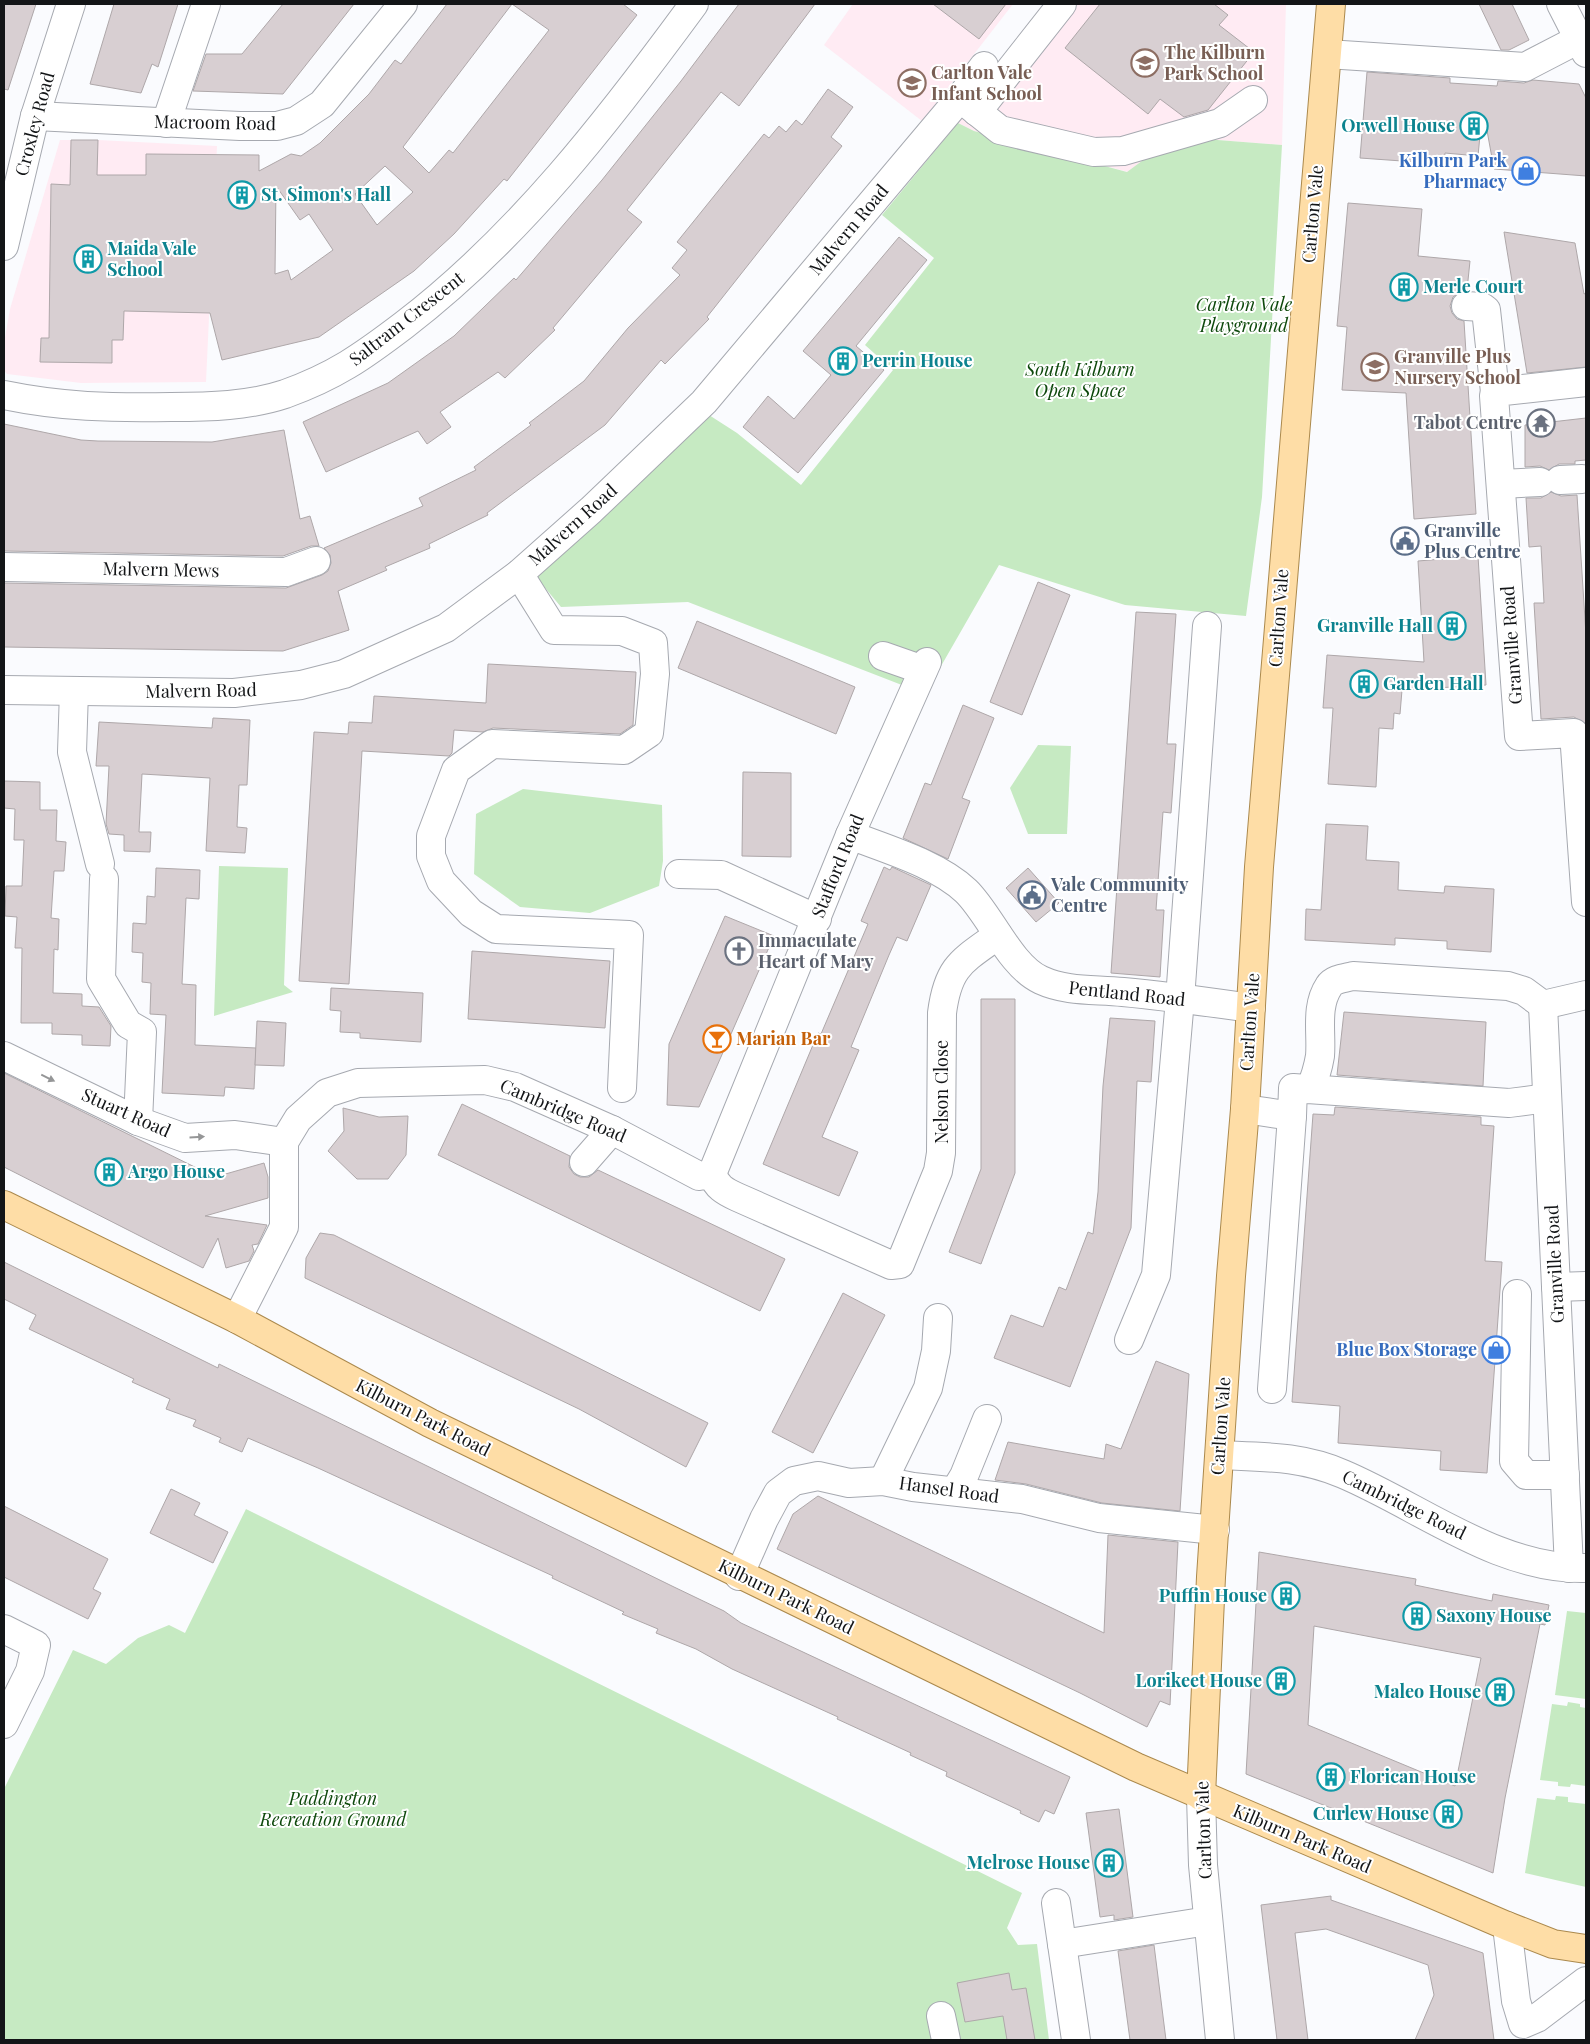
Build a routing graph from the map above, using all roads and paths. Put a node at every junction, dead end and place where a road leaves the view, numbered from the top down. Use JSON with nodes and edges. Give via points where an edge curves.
{"nodes":[{"id":1,"x":71,"y":4,"type":"edge"},
{"id":2,"x":206,"y":4,"type":"edge"},
{"id":3,"x":403,"y":4,"type":"edge"},
{"id":4,"x":1062,"y":4,"type":"edge"},
{"id":5,"x":1331,"y":4,"type":"edge"},
{"id":6,"x":1560,"y":4,"type":"edge"},
{"id":7,"x":683,"y":8,"type":"edge"},
{"id":8,"x":1583,"y":46,"type":"edge"},
{"id":9,"x":1327,"y":54,"type":"junction"},
{"id":10,"x":984,"y":66,"type":"dead end"},
{"id":11,"x":1252,"y":100,"type":"dead end"},
{"id":12,"x":969,"y":105,"type":"junction"},
{"id":13,"x":35,"y":116,"type":"junction"},
{"id":14,"x":166,"y":123,"type":"junction"},
{"id":15,"x":4,"y":246,"type":"edge"},
{"id":16,"x":1466,"y":306,"type":"dead end"},
{"id":17,"x":1586,"y":382,"type":"edge"},
{"id":18,"x":1495,"y":392,"type":"junction"},
{"id":19,"x":4,"y":395,"type":"edge"},
{"id":20,"x":1561,"y":480,"type":"dead end"},
{"id":21,"x":1501,"y":484,"type":"junction"},
{"id":22,"x":316,"y":561,"type":"dead end"},
{"id":23,"x":4,"y":566,"type":"edge"},
{"id":24,"x":519,"y":574,"type":"junction"},
{"id":25,"x":1207,"y":626,"type":"dead end"},
{"id":26,"x":883,"y":656,"type":"dead end"},
{"id":27,"x":4,"y":690,"type":"edge"},
{"id":28,"x":74,"y":691,"type":"junction"},
{"id":29,"x":850,"y":835,"type":"junction"},
{"id":30,"x":679,"y":874,"type":"dead end"},
{"id":31,"x":1586,"y":902,"type":"edge"},
{"id":32,"x":816,"y":919,"type":"junction"},
{"id":33,"x":998,"y":934,"type":"junction"},
{"id":34,"x":1586,"y":995,"type":"edge"},
{"id":35,"x":1180,"y":998,"type":"junction"},
{"id":36,"x":1542,"y":1005,"type":"junction"},
{"id":37,"x":1251,"y":1008,"type":"junction"},
{"id":38,"x":4,"y":1056,"type":"edge"},
{"id":39,"x":622,"y":1088,"type":"dead end"},
{"id":40,"x":1310,"y":1089,"type":"junction"},
{"id":41,"x":1547,"y":1098,"type":"junction"},
{"id":42,"x":1244,"y":1109,"type":"junction"},
{"id":43,"x":1292,"y":1116,"type":"junction"},
{"id":44,"x":138,"y":1121,"type":"junction"},
{"id":45,"x":612,"y":1130,"type":"junction"},
{"id":46,"x":284,"y":1142,"type":"junction"},
{"id":47,"x":584,"y":1162,"type":"dead end"},
{"id":48,"x":712,"y":1174,"type":"junction"},
{"id":49,"x":4,"y":1205,"type":"edge"},
{"id":50,"x":1586,"y":1286,"type":"edge"},
{"id":51,"x":1556,"y":1287,"type":"junction"},
{"id":52,"x":1516,"y":1294,"type":"dead end"},
{"id":53,"x":938,"y":1318,"type":"dead end"},
{"id":54,"x":237,"y":1319,"type":"junction"},
{"id":55,"x":1129,"y":1340,"type":"dead end"},
{"id":56,"x":1272,"y":1389,"type":"dead end"},
{"id":57,"x":987,"y":1419,"type":"dead end"},
{"id":58,"x":1220,"y":1455,"type":"junction"},
{"id":59,"x":1564,"y":1474,"type":"junction"},
{"id":60,"x":883,"y":1481,"type":"junction"},
{"id":61,"x":955,"y":1492,"type":"junction"},
{"id":62,"x":1215,"y":1530,"type":"junction"},
{"id":63,"x":1578,"y":1568,"type":"edge"},
{"id":64,"x":739,"y":1576,"type":"junction"},
{"id":65,"x":4,"y":1629,"type":"edge"},
{"id":66,"x":4,"y":1724,"type":"edge"},
{"id":67,"x":1201,"y":1796,"type":"junction"},
{"id":68,"x":1056,"y":1903,"type":"dead end"},
{"id":69,"x":1208,"y":1921,"type":"junction"},
{"id":70,"x":1507,"y":1926,"type":"junction"},
{"id":71,"x":1062,"y":1944,"type":"junction"},
{"id":72,"x":1586,"y":1949,"type":"edge"},
{"id":73,"x":1586,"y":1981,"type":"edge"},
{"id":74,"x":1076,"y":2040,"type":"edge"},
{"id":75,"x":1220,"y":2040,"type":"edge"}],
"edges":[{"from":1,"to":13,"type":"street","name":"Croxley Road"},
{"from":2,"to":14,"type":"street"},
{"from":3,"to":14,"type":"street","name":"Macroom Road","via":[[322,104],[296,121],[277,126]]},
{"from":4,"to":12,"type":"street","name":"Malvern Road"},
{"from":5,"to":9,"type":"main road","name":"Carlton Vale"},
{"from":6,"to":8,"type":"street"},
{"from":7,"to":19,"type":"street","name":"Saltram Crescent","via":[[602,124],[533,206],[448,290],[335,374],[283,394],[224,407],[67,406]]},
{"from":8,"to":9,"type":"street","via":[[1525,67]]},
{"from":9,"to":37,"type":"main road","name":"Carlton Vale","via":[[1282,573]]},
{"from":10,"to":12,"type":"street","name":"Malvern Road"},
{"from":11,"to":12,"type":"street","via":[[1220,123],[1123,151],[1094,152],[1000,130]]},
{"from":12,"to":24,"type":"street","name":"Malvern Road","via":[[704,402]]},
{"from":13,"to":14,"type":"street","name":"Macroom Road"},
{"from":13,"to":15,"type":"street","name":"Croxley Road"},
{"from":16,"to":18,"type":"street","name":"Granville Road","via":[[1486,310]]},
{"from":17,"to":18,"type":"street"},
{"from":18,"to":21,"type":"street","name":"Granville Road"},
{"from":20,"to":21,"type":"street"},
{"from":21,"to":31,"type":"street","name":"Granville Road","via":[[1519,736],[1574,733]]},
{"from":22,"to":23,"type":"street","name":"Malvern Mews","via":[[286,572]]},
{"from":24,"to":28,"type":"street","name":"Malvern Road","via":[[446,628],[344,674],[301,685],[234,693]]},
{"from":24,"to":39,"type":"street","via":[[554,630],[622,631],[653,643],[655,674],[649,733],[624,750],[492,744],[456,770],[431,836],[431,856],[441,881],[471,913],[496,929],[629,936]]},
{"from":25,"to":35,"type":"street"},
{"from":26,"to":29,"type":"street","name":"Stafford Road","via":[[925,666]]},
{"from":27,"to":28,"type":"street","name":"Malvern Road"},
{"from":28,"to":44,"type":"street","via":[[72,752],[102,871],[101,979],[128,1024],[142,1032]]},
{"from":29,"to":32,"type":"street","name":"Stafford Road"},
{"from":29,"to":33,"type":"street","name":"Pentland Road","via":[[948,876],[982,908]]},
{"from":30,"to":32,"type":"street","via":[[722,875]]},
{"from":32,"to":48,"type":"street","name":"Stafford Road"},
{"from":33,"to":35,"type":"street","name":"Pentland Road","via":[[1016,959],[1039,980],[1063,988]]},
{"from":33,"to":48,"type":"street","name":"Nelson Close","via":[[959,963],[944,995],[941,1153],[938,1171],[900,1264],[890,1265],[724,1191]]},
{"from":34,"to":36,"type":"street"},
{"from":35,"to":37,"type":"street","name":"Pentland Road"},
{"from":35,"to":55,"type":"street","via":[[1156,1275]]},
{"from":36,"to":40,"type":"street","via":[[1524,991],[1508,986],[1353,976],[1339,979],[1329,985],[1323,999],[1320,1055]]},
{"from":36,"to":41,"type":"street","name":"Granville Road"},
{"from":37,"to":42,"type":"main road","name":"Carlton Vale"},
{"from":38,"to":44,"type":"street","name":"Stuart Road","one_way":true},
{"from":40,"to":41,"type":"street","via":[[1509,1103]]},
{"from":40,"to":43,"type":"street","via":[[1293,1088]]},
{"from":41,"to":51,"type":"street","name":"Granville Road"},
{"from":42,"to":43,"type":"street"},
{"from":42,"to":58,"type":"main road","name":"Carlton Vale"},
{"from":43,"to":56,"type":"street"},
{"from":44,"to":46,"type":"street","name":"Stuart Road","one_way":true,"via":[[185,1138],[235,1135]]},
{"from":45,"to":46,"type":"street","name":"Cambridge Road","via":[[515,1087],[485,1080],[358,1083],[326,1093],[298,1119]]},
{"from":45,"to":47,"type":"street"},
{"from":45,"to":48,"type":"street","name":"Cambridge Road","via":[[700,1176]]},
{"from":46,"to":54,"type":"street","via":[[284,1226]]},
{"from":49,"to":54,"type":"main road","name":"Kilburn Park Road"},
{"from":50,"to":51,"type":"street"},
{"from":51,"to":59,"type":"street","name":"Granville Road"},
{"from":52,"to":59,"type":"street","via":[[1514,1461],[1526,1475]]},
{"from":53,"to":60,"type":"street","via":[[936,1351],[928,1388]]},
{"from":54,"to":64,"type":"main road","name":"Kilburn Park Road","via":[[430,1423]]},
{"from":57,"to":61,"type":"street"},
{"from":58,"to":62,"type":"main road","name":"Carlton Vale"},
{"from":58,"to":63,"type":"street","name":"Cambridge Road","via":[[1295,1458],[1334,1471],[1479,1542],[1528,1560]]},
{"from":59,"to":63,"type":"street","name":"Granville Road"},
{"from":60,"to":61,"type":"street","name":"Hansel Road"},
{"from":60,"to":64,"type":"street","name":"Hansel Road","via":[[849,1483],[818,1476],[794,1481],[778,1494]]},
{"from":61,"to":62,"type":"street","name":"Hansel Road","via":[[1022,1500],[1099,1518]]},
{"from":62,"to":67,"type":"main road","name":"Carlton Vale"},
{"from":64,"to":67,"type":"main road","name":"Kilburn Park Road"},
{"from":65,"to":66,"type":"street","via":[[36,1645],[30,1670]]},
{"from":67,"to":69,"type":"street","name":"Carlton Vale"},
{"from":67,"to":70,"type":"main road","name":"Kilburn Park Road"},
{"from":68,"to":71,"type":"street"},
{"from":69,"to":71,"type":"street"},
{"from":69,"to":75,"type":"street","name":"Carlton Vale"},
{"from":70,"to":72,"type":"main road","name":"Kilburn Park Road","via":[[1554,1944]]},
{"from":70,"to":73,"type":"street","via":[[1516,2001],[1523,2024],[1537,2018]]},
{"from":71,"to":74,"type":"street"}]}
